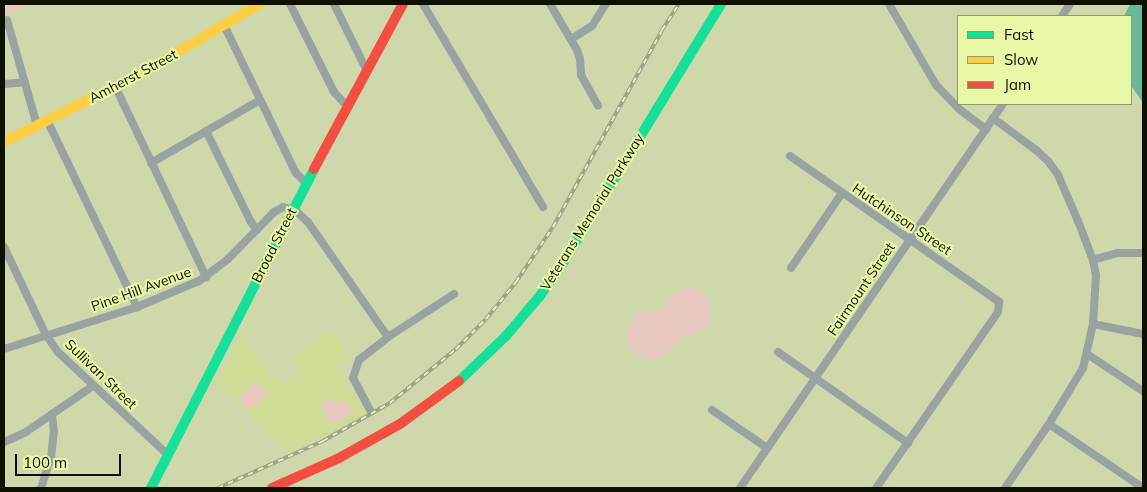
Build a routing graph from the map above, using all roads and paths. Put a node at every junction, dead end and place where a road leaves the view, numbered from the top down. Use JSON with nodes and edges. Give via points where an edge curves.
{"nodes":[{"id":1,"x":260,"y":4,"type":"edge"},
{"id":2,"x":290,"y":4,"type":"edge"},
{"id":3,"x":334,"y":4,"type":"edge"},
{"id":4,"x":403,"y":4,"type":"edge"},
{"id":5,"x":423,"y":4,"type":"edge"},
{"id":6,"x":550,"y":4,"type":"edge"},
{"id":7,"x":606,"y":4,"type":"edge"},
{"id":8,"x":721,"y":4,"type":"edge"},
{"id":9,"x":889,"y":4,"type":"edge"},
{"id":10,"x":1070,"y":4,"type":"edge"},
{"id":11,"x":1063,"y":15,"type":"edge"},
{"id":12,"x":8,"y":20,"type":"dead end"},
{"id":13,"x":224,"y":25,"type":"junction"},
{"id":14,"x":571,"y":39,"type":"junction"},
{"id":15,"x":367,"y":71,"type":"junction"},
{"id":16,"x":25,"y":82,"type":"junction"},
{"id":17,"x":4,"y":84,"type":"edge"},
{"id":18,"x":115,"y":86,"type":"junction"},
{"id":19,"x":260,"y":100,"type":"junction"},
{"id":20,"x":1002,"y":105,"type":"edge"},
{"id":21,"x":598,"y":106,"type":"dead end"},
{"id":22,"x":348,"y":107,"type":"junction"},
{"id":23,"x":993,"y":118,"type":"junction"},
{"id":24,"x":47,"y":120,"type":"junction"},
{"id":25,"x":37,"y":125,"type":"junction"},
{"id":26,"x":986,"y":129,"type":"junction"},
{"id":27,"x":206,"y":131,"type":"junction"},
{"id":28,"x":4,"y":142,"type":"edge"},
{"id":29,"x":790,"y":156,"type":"dead end"},
{"id":30,"x":151,"y":163,"type":"junction"},
{"id":31,"x":306,"y":183,"type":"junction"},
{"id":32,"x":842,"y":193,"type":"junction"},
{"id":33,"x":543,"y":207,"type":"dead end"},
{"id":34,"x":292,"y":209,"type":"junction"},
{"id":35,"x":257,"y":230,"type":"junction"},
{"id":36,"x":910,"y":239,"type":"junction"},
{"id":37,"x":4,"y":247,"type":"edge"},
{"id":38,"x":1143,"y":253,"type":"edge"},
{"id":39,"x":1093,"y":260,"type":"junction"},
{"id":40,"x":791,"y":268,"type":"dead end"},
{"id":41,"x":206,"y":276,"type":"junction"},
{"id":42,"x":454,"y":294,"type":"dead end"},
{"id":43,"x":137,"y":306,"type":"junction"},
{"id":44,"x":1093,"y":324,"type":"junction"},
{"id":45,"x":1143,"y":334,"type":"edge"},
{"id":46,"x":46,"y":335,"type":"junction"},
{"id":47,"x":388,"y":337,"type":"junction"},
{"id":48,"x":4,"y":349,"type":"edge"},
{"id":49,"x":778,"y":352,"type":"dead end"},
{"id":50,"x":1087,"y":354,"type":"junction"},
{"id":51,"x":816,"y":378,"type":"junction"},
{"id":52,"x":93,"y":386,"type":"junction"},
{"id":53,"x":1143,"y":391,"type":"edge"},
{"id":54,"x":370,"y":410,"type":"dead end"},
{"id":55,"x":712,"y":410,"type":"dead end"},
{"id":56,"x":52,"y":414,"type":"junction"},
{"id":57,"x":1049,"y":424,"type":"junction"},
{"id":58,"x":4,"y":442,"type":"edge"},
{"id":59,"x":908,"y":443,"type":"junction"},
{"id":60,"x":767,"y":448,"type":"junction"},
{"id":61,"x":168,"y":455,"type":"junction"},
{"id":62,"x":276,"y":486,"type":"edge"},
{"id":63,"x":41,"y":488,"type":"edge"},
{"id":64,"x":151,"y":488,"type":"edge"},
{"id":65,"x":266,"y":488,"type":"edge"},
{"id":66,"x":740,"y":488,"type":"edge"},
{"id":67,"x":876,"y":488,"type":"edge"},
{"id":68,"x":1005,"y":488,"type":"edge"},
{"id":69,"x":1143,"y":488,"type":"edge"}],
"edges":[{"from":1,"to":13,"type":"main road","name":"Amherst Street"},
{"from":2,"to":22,"type":"street","via":[[334,92]]},
{"from":3,"to":15,"type":"street"},
{"from":4,"to":15,"type":"main road","name":"Broad Street"},
{"from":5,"to":33,"type":"street"},
{"from":6,"to":14,"type":"street"},
{"from":7,"to":14,"type":"street","via":[[592,26]]},
{"from":8,"to":62,"type":"main road","name":"Veterans Memorial Parkway","via":[[567,257],[510,331],[463,378],[400,424],[339,458]]},
{"from":9,"to":26,"type":"street","via":[[936,85],[959,109]]},
{"from":10,"to":11,"type":"street"},
{"from":12,"to":16,"type":"street"},
{"from":13,"to":18,"type":"main road","name":"Amherst Street"},
{"from":13,"to":19,"type":"street"},
{"from":14,"to":21,"type":"street","via":[[580,55],[581,75]]},
{"from":15,"to":22,"type":"main road","name":"Broad Street"},
{"from":16,"to":17,"type":"street"},
{"from":16,"to":25,"type":"street"},
{"from":18,"to":24,"type":"main road","name":"Amherst Street"},
{"from":18,"to":30,"type":"street"},
{"from":19,"to":27,"type":"street"},
{"from":19,"to":31,"type":"street","via":[[296,173]]},
{"from":20,"to":23,"type":"street","name":"Fairmount Street"},
{"from":22,"to":31,"type":"main road","name":"Broad Street"},
{"from":23,"to":26,"type":"street","name":"Fairmount Street"},
{"from":23,"to":39,"type":"street","via":[[1048,161],[1069,198]]},
{"from":24,"to":25,"type":"main road","name":"Amherst Street"},
{"from":24,"to":43,"type":"street"},
{"from":25,"to":28,"type":"main road","name":"Amherst Street"},
{"from":26,"to":36,"type":"street","name":"Fairmount Street"},
{"from":27,"to":30,"type":"street"},
{"from":27,"to":35,"type":"street"},
{"from":29,"to":32,"type":"street","name":"Hutchinson Street"},
{"from":30,"to":41,"type":"street"},
{"from":31,"to":34,"type":"main road","name":"Broad Street"},
{"from":32,"to":36,"type":"street","name":"Hutchinson Street"},
{"from":32,"to":40,"type":"street"},
{"from":34,"to":35,"type":"street","name":"Pine Hill Avenue","via":[[278,209]]},
{"from":34,"to":47,"type":"street","via":[[308,222]]},
{"from":34,"to":61,"type":"main road","name":"Broad Street"},
{"from":35,"to":41,"type":"street","name":"Pine Hill Avenue"},
{"from":36,"to":51,"type":"street","name":"Fairmount Street"},
{"from":36,"to":59,"type":"street","name":"Hutchinson Street","via":[[999,302],[998,312]]},
{"from":37,"to":46,"type":"street","name":"Sullivan Street"},
{"from":38,"to":39,"type":"street","via":[[1118,253]]},
{"from":39,"to":44,"type":"street","via":[[1096,293]]},
{"from":41,"to":43,"type":"street","name":"Pine Hill Avenue"},
{"from":42,"to":47,"type":"street"},
{"from":43,"to":46,"type":"street","name":"Pine Hill Avenue"},
{"from":44,"to":45,"type":"street"},
{"from":44,"to":50,"type":"street"},
{"from":46,"to":48,"type":"street","name":"Pine Hill Avenue"},
{"from":46,"to":52,"type":"street","name":"Sullivan Street","via":[[58,352]]},
{"from":47,"to":54,"type":"street","via":[[360,360],[355,369],[353,378]]},
{"from":49,"to":51,"type":"street"},
{"from":50,"to":53,"type":"street"},
{"from":50,"to":57,"type":"street","via":[[1078,378]]},
{"from":51,"to":59,"type":"street"},
{"from":51,"to":60,"type":"street","name":"Fairmount Street"},
{"from":52,"to":56,"type":"street"},
{"from":52,"to":61,"type":"street","name":"Sullivan Street"},
{"from":55,"to":60,"type":"street"},
{"from":56,"to":58,"type":"street"},
{"from":56,"to":63,"type":"street","via":[[51,458]]},
{"from":57,"to":68,"type":"street"},
{"from":57,"to":69,"type":"street"},
{"from":59,"to":67,"type":"street"},
{"from":60,"to":66,"type":"street","name":"Fairmount Street"},
{"from":61,"to":64,"type":"main road","name":"Broad Street"},
{"from":62,"to":65,"type":"main road","name":"Veterans Memorial Parkway"}]}
